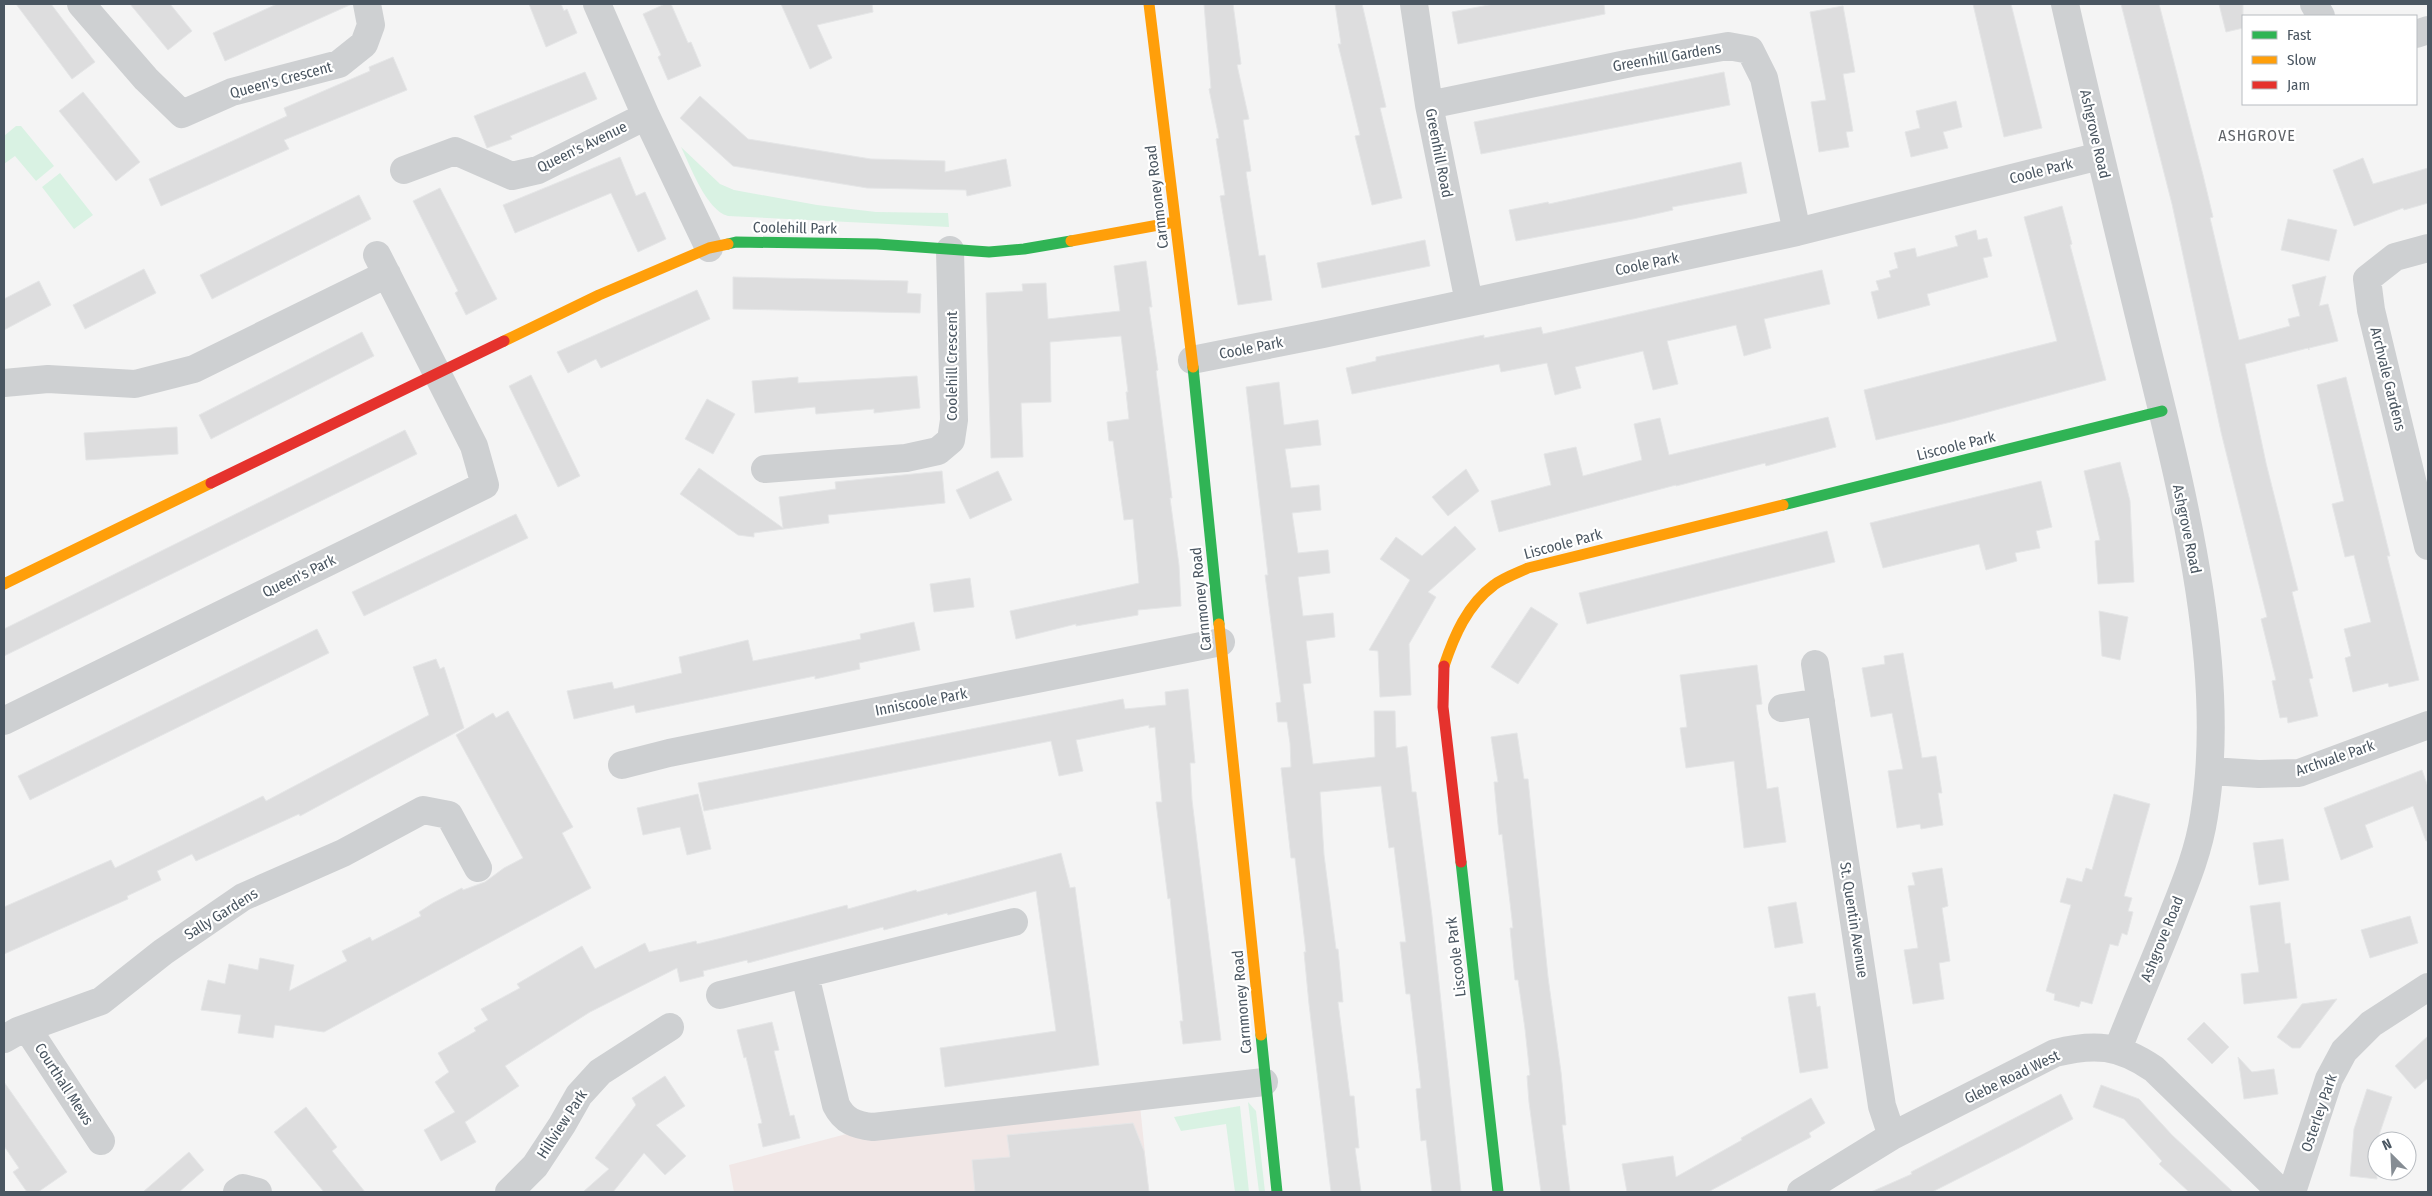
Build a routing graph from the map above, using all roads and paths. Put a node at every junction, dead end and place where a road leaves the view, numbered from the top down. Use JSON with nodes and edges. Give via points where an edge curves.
{"nodes":[{"id":1,"x":81,"y":4,"type":"edge"},
{"id":2,"x":367,"y":4,"type":"edge"},
{"id":3,"x":597,"y":4,"type":"edge"},
{"id":4,"x":1149,"y":4,"type":"edge"},
{"id":5,"x":1414,"y":4,"type":"edge"},
{"id":6,"x":2065,"y":4,"type":"edge"},
{"id":7,"x":1429,"y":106,"type":"junction"},
{"id":8,"x":646,"y":116,"type":"junction"},
{"id":9,"x":2100,"y":156,"type":"junction"},
{"id":10,"x":404,"y":170,"type":"dead end"},
{"id":11,"x":1175,"y":222,"type":"junction"},
{"id":12,"x":1797,"y":232,"type":"junction"},
{"id":13,"x":709,"y":248,"type":"junction"},
{"id":14,"x":2428,"y":248,"type":"edge"},
{"id":15,"x":950,"y":250,"type":"junction"},
{"id":16,"x":1469,"y":302,"type":"junction"},
{"id":17,"x":1192,"y":360,"type":"junction"},
{"id":18,"x":438,"y":373,"type":"junction"},
{"id":19,"x":4,"y":383,"type":"edge"},
{"id":20,"x":2162,"y":411,"type":"junction"},
{"id":21,"x":765,"y":469,"type":"dead end"},
{"id":22,"x":2423,"y":498,"type":"edge"},
{"id":23,"x":2428,"y":546,"type":"edge"},
{"id":24,"x":4,"y":584,"type":"edge"},
{"id":25,"x":1221,"y":642,"type":"junction"},
{"id":26,"x":1815,"y":664,"type":"dead end"},
{"id":27,"x":1821,"y":702,"type":"junction"},
{"id":28,"x":1782,"y":708,"type":"dead end"},
{"id":29,"x":4,"y":721,"type":"edge"},
{"id":30,"x":2428,"y":724,"type":"edge"},
{"id":31,"x":622,"y":765,"type":"dead end"},
{"id":32,"x":2210,"y":771,"type":"junction"},
{"id":33,"x":478,"y":868,"type":"dead end"},
{"id":34,"x":1014,"y":922,"type":"dead end"},
{"id":35,"x":805,"y":975,"type":"junction"},
{"id":36,"x":2428,"y":987,"type":"edge"},
{"id":37,"x":720,"y":996,"type":"dead end"},
{"id":38,"x":670,"y":1026,"type":"dead end"},
{"id":39,"x":15,"y":1034,"type":"edge"},
{"id":40,"x":2118,"y":1050,"type":"junction"},
{"id":41,"x":1264,"y":1082,"type":"junction"},
{"id":42,"x":1892,"y":1136,"type":"junction"},
{"id":43,"x":102,"y":1141,"type":"dead end"},
{"id":44,"x":237,"y":1192,"type":"edge"},
{"id":45,"x":258,"y":1192,"type":"edge"},
{"id":46,"x":509,"y":1192,"type":"edge"},
{"id":47,"x":1277,"y":1192,"type":"edge"},
{"id":48,"x":1498,"y":1192,"type":"edge"},
{"id":49,"x":1801,"y":1192,"type":"edge"},
{"id":50,"x":2280,"y":1192,"type":"edge"},
{"id":51,"x":2292,"y":1192,"type":"edge"}],
"edges":[{"from":1,"to":2,"type":"street","name":"Queen's Crescent","via":[[146,80],[182,114],[232,92],[339,64],[364,44],[371,25]]},
{"from":3,"to":8,"type":"street"},
{"from":4,"to":11,"type":"street","name":"Carnmoney Road"},
{"from":5,"to":7,"type":"street","name":"Greenhill Road"},
{"from":6,"to":9,"type":"street","name":"Ashgrove Road"},
{"from":7,"to":12,"type":"street","name":"Greenhill Gardens","via":[[1728,46],[1750,50],[1764,78]]},
{"from":7,"to":16,"type":"street","name":"Greenhill Road"},
{"from":8,"to":10,"type":"street","name":"Queen's Avenue","via":[[538,170],[512,176],[455,152]]},
{"from":8,"to":13,"type":"street"},
{"from":9,"to":12,"type":"street","name":"Coole Park"},
{"from":9,"to":20,"type":"street","name":"Ashgrove Road"},
{"from":11,"to":15,"type":"street","name":"Coolehill Park","via":[[1024,249],[989,252]]},
{"from":11,"to":17,"type":"street","name":"Carnmoney Road"},
{"from":12,"to":16,"type":"street","name":"Coole Park"},
{"from":13,"to":15,"type":"street","name":"Coolehill Park","via":[[736,242],[877,244]]},
{"from":13,"to":18,"type":"street","name":"Coolehill Park","via":[[599,295]]},
{"from":14,"to":22,"type":"street","name":"Archvale Gardens","via":[[2395,257],[2367,279],[2371,310]]},
{"from":15,"to":21,"type":"street","name":"Coolehill Crescent","via":[[954,420],[951,440],[938,451],[906,458]]},
{"from":16,"to":17,"type":"street","name":"Coole Park"},
{"from":17,"to":25,"type":"street","name":"Carnmoney Road"},
{"from":18,"to":19,"type":"street","name":"Queen's Park","via":[[382,264],[194,369],[135,384],[48,379]]},
{"from":18,"to":24,"type":"street"},
{"from":18,"to":29,"type":"street","name":"Queen's Park","via":[[474,446],[485,485]]},
{"from":20,"to":32,"type":"street","name":"Ashgrove Road","via":[[2197,575],[2206,649]]},
{"from":20,"to":48,"type":"street","name":"Liscoole Park","via":[[1528,568],[1494,585],[1473,606],[1454,636],[1443,669],[1443,707]]},
{"from":22,"to":23,"type":"street","name":"Archvale Gardens"},
{"from":25,"to":31,"type":"street","name":"Inniscoole Park"},
{"from":25,"to":41,"type":"street","name":"Carnmoney Road"},
{"from":26,"to":27,"type":"street","name":"St. Quentin Avenue"},
{"from":27,"to":28,"type":"street"},
{"from":27,"to":42,"type":"street","name":"St. Quentin Avenue","via":[[1882,1106]]},
{"from":30,"to":32,"type":"street","name":"Archvale Park","via":[[2298,773]]},
{"from":32,"to":40,"type":"street","name":"Ashgrove Road","via":[[2204,818],[2193,863]]},
{"from":33,"to":39,"type":"street","name":"Sally Gardens","via":[[449,815],[423,810],[343,853],[243,897],[163,952],[101,1001]]},
{"from":34,"to":35,"type":"street"},
{"from":35,"to":37,"type":"street"},
{"from":35,"to":41,"type":"street","via":[[836,1104],[841,1116],[855,1125],[873,1127]]},
{"from":36,"to":51,"type":"street","name":"Osterley Park","via":[[2371,1024],[2344,1051],[2329,1079]]},
{"from":38,"to":46,"type":"street","name":"Hillview Park","via":[[600,1072],[579,1095],[535,1166]]},
{"from":39,"to":43,"type":"street","name":"Courthall Mews"},
{"from":40,"to":42,"type":"street","name":"Glebe Road West","via":[[2078,1047],[2055,1053]]},
{"from":40,"to":50,"type":"street","name":"Glebe Road West","via":[[2137,1058],[2160,1075]]},
{"from":41,"to":47,"type":"street","name":"Carnmoney Road"},
{"from":42,"to":49,"type":"street","name":"Glebe Road West"},
{"from":44,"to":45,"type":"street","via":[[243,1188]]}]}
